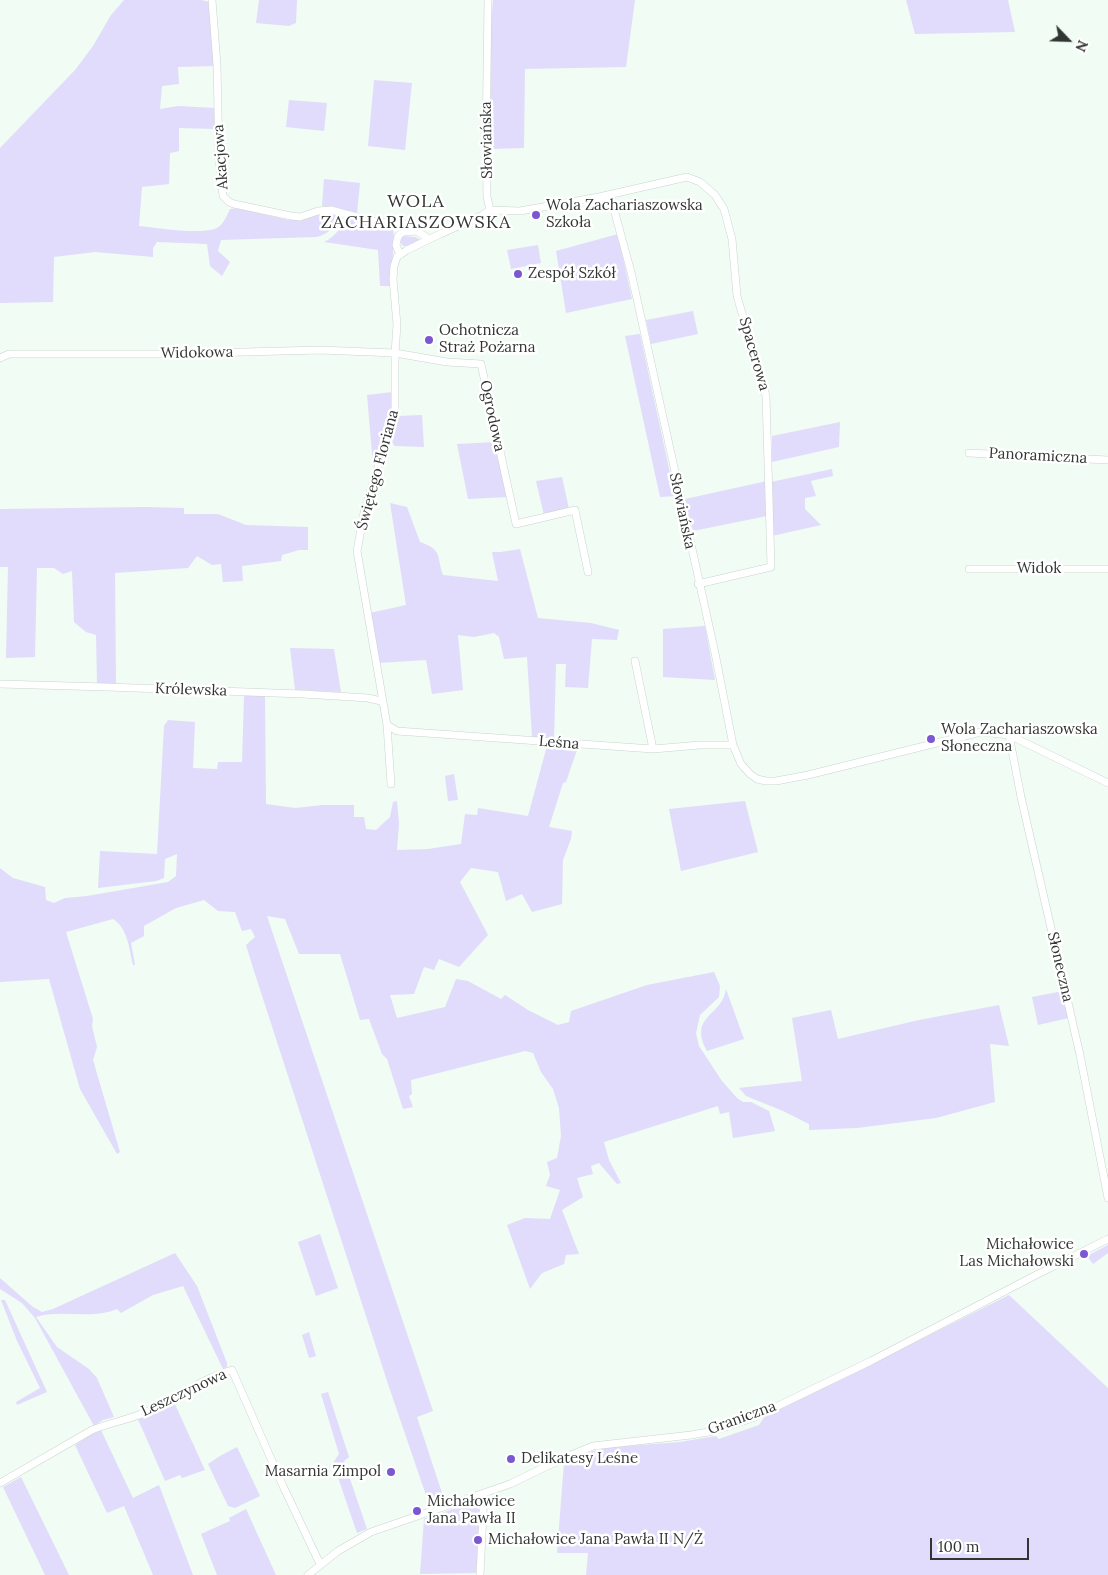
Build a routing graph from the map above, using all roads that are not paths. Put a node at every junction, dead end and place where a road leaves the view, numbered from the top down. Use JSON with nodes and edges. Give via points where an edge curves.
{"nodes":[{"id":1,"x":212,"y":0,"type":"edge"},
{"id":2,"x":488,"y":0,"type":"edge"},
{"id":3,"x":599,"y":198,"type":"junction"},
{"id":4,"x":490,"y":210,"type":"junction"},
{"id":5,"x":396,"y":223,"type":"junction"},
{"id":6,"x":416,"y":231,"type":"junction"},
{"id":7,"x":429,"y":239,"type":"junction"},
{"id":8,"x":396,"y":240,"type":"junction"},
{"id":9,"x":400,"y":255,"type":"junction"},
{"id":10,"x":395,"y":353,"type":"junction"},
{"id":11,"x":0,"y":358,"type":"edge"},
{"id":12,"x":968,"y":453,"type":"dead end"},
{"id":13,"x":1108,"y":460,"type":"edge"},
{"id":14,"x":969,"y":569,"type":"dead end"},
{"id":15,"x":1108,"y":569,"type":"edge"},
{"id":16,"x":588,"y":572,"type":"dead end"},
{"id":17,"x":698,"y":584,"type":"junction"},
{"id":18,"x":635,"y":661,"type":"dead end"},
{"id":19,"x":0,"y":684,"type":"edge"},
{"id":20,"x":381,"y":700,"type":"junction"},
{"id":21,"x":386,"y":725,"type":"junction"},
{"id":22,"x":1009,"y":735,"type":"junction"},
{"id":23,"x":733,"y":745,"type":"junction"},
{"id":24,"x":653,"y":749,"type":"junction"},
{"id":25,"x":1108,"y":783,"type":"edge"},
{"id":26,"x":391,"y":784,"type":"dead end"},
{"id":27,"x":1108,"y":1198,"type":"edge"},
{"id":28,"x":1108,"y":1240,"type":"edge"},
{"id":29,"x":0,"y":1484,"type":"edge"},
{"id":30,"x":484,"y":1493,"type":"junction"},
{"id":31,"x":320,"y":1564,"type":"junction"},
{"id":32,"x":308,"y":1575,"type":"edge"},
{"id":33,"x":480,"y":1575,"type":"edge"}],
"edges":[{"from":1,"to":5,"type":"street","name":"Akacjowa","via":[[219,158],[222,192],[226,199],[275,214],[300,216],[331,210],[372,221]]},
{"from":2,"to":4,"type":"street","name":"Słowiańska","via":[[486,137]]},
{"from":3,"to":4,"type":"street","via":[[520,211]]},
{"from":3,"to":17,"type":"street","name":"Słowiańska","via":[[614,206]]},
{"from":3,"to":17,"type":"street","name":"Spacerowa","via":[[687,176],[715,195],[724,209],[732,239],[737,296],[766,396],[771,567]]},
{"from":4,"to":7,"type":"street"},
{"from":5,"to":6,"type":"street","name":"Akacjowa","via":[[406,224]]},
{"from":5,"to":8,"type":"street"},
{"from":6,"to":7,"type":"street","name":"Akacjowa"},
{"from":6,"to":8,"type":"street","via":[[400,234]]},
{"from":7,"to":9,"type":"street"},
{"from":8,"to":9,"type":"street"},
{"from":9,"to":10,"type":"street","name":"Świętego Floriana","via":[[395,260],[393,279],[397,325]]},
{"from":10,"to":11,"type":"street","name":"Widokowa","via":[[320,350],[9,354]]},
{"from":10,"to":16,"type":"street","name":"Ogrodowa","via":[[481,364],[516,524],[575,510]]},
{"from":10,"to":20,"type":"street","name":"Świętego Floriana","via":[[395,411],[364,513],[357,551]]},
{"from":12,"to":13,"type":"street","name":"Panoramiczna"},
{"from":14,"to":15,"type":"street","name":"Widok"},
{"from":17,"to":23,"type":"street","name":"Słowiańska"},
{"from":18,"to":24,"type":"street"},
{"from":19,"to":20,"type":"street","name":"Królewska","via":[[303,694]]},
{"from":20,"to":21,"type":"street","name":"Świętego Floriana"},
{"from":21,"to":24,"type":"street","name":"Leśna","via":[[397,731]]},
{"from":21,"to":26,"type":"street","name":"Świętego Floriana"},
{"from":22,"to":23,"type":"street","name":"Słowiańska","via":[[981,732],[776,781],[757,779],[750,774],[741,764]]},
{"from":22,"to":25,"type":"street","name":"Słowiańska"},
{"from":22,"to":27,"type":"street","name":"Słoneczna","via":[[1080,1055]]},
{"from":23,"to":24,"type":"street","name":"Leśna"},
{"from":28,"to":30,"type":"street","name":"Graniczna","via":[[755,1417],[711,1431],[603,1443]]},
{"from":29,"to":31,"type":"street","name":"Leszczynowa","via":[[92,1430],[144,1413],[232,1370]]},
{"from":30,"to":31,"type":"street","name":"Graniczna","via":[[371,1532]]},
{"from":30,"to":33,"type":"street"},
{"from":31,"to":32,"type":"street","name":"Graniczna"}]}
